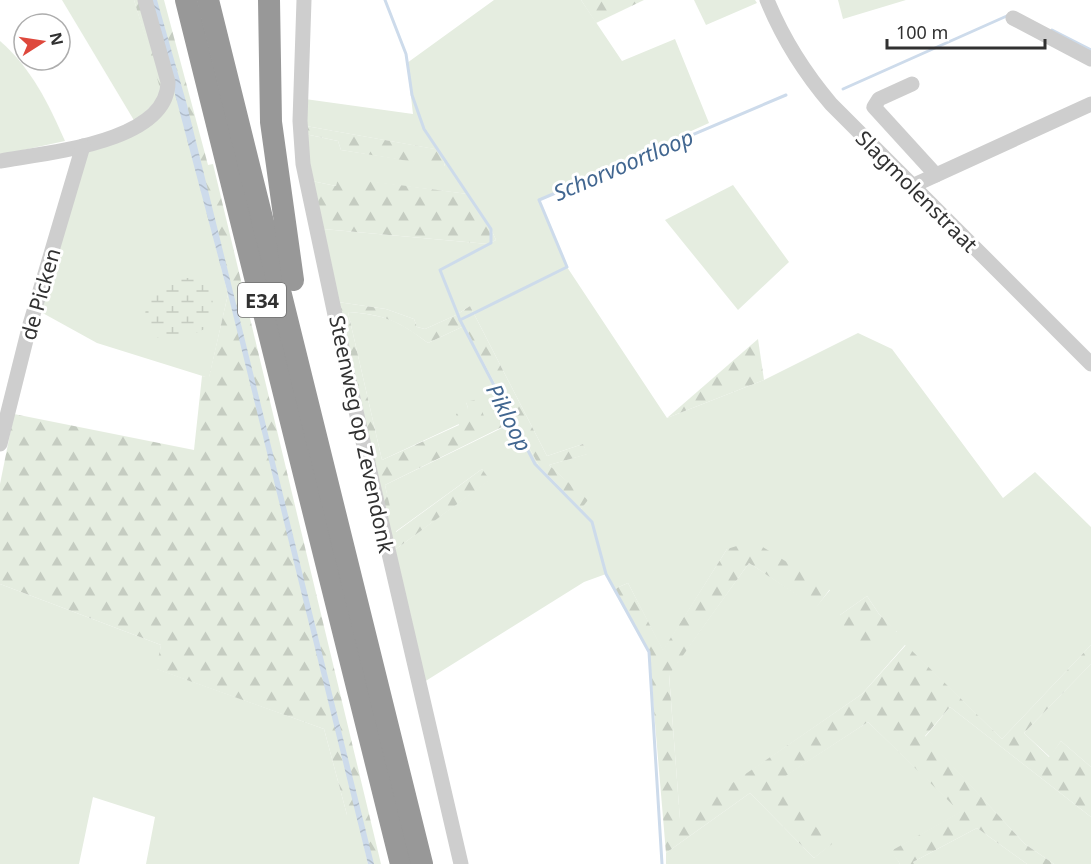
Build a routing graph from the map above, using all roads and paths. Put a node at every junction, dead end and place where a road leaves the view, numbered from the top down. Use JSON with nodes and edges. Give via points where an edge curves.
{"nodes":[{"id":1,"x":145,"y":0,"type":"edge"},
{"id":2,"x":186,"y":0,"type":"edge"},
{"id":3,"x":208,"y":0,"type":"edge"},
{"id":4,"x":269,"y":0,"type":"edge"},
{"id":5,"x":304,"y":0,"type":"edge"},
{"id":6,"x":767,"y":0,"type":"edge"},
{"id":7,"x":1013,"y":18,"type":"dead end"},
{"id":8,"x":1091,"y":59,"type":"edge"},
{"id":9,"x":912,"y":84,"type":"dead end"},
{"id":10,"x":1091,"y":104,"type":"edge"},
{"id":11,"x":83,"y":146,"type":"junction"},
{"id":12,"x":0,"y":162,"type":"edge"},
{"id":13,"x":936,"y":175,"type":"junction"},
{"id":14,"x":912,"y":186,"type":"junction"},
{"id":15,"x":290,"y":323,"type":"junction"},
{"id":16,"x":1091,"y":364,"type":"edge"},
{"id":17,"x":0,"y":444,"type":"edge"},
{"id":18,"x":400,"y":864,"type":"edge"},
{"id":19,"x":422,"y":864,"type":"edge"},
{"id":20,"x":460,"y":864,"type":"edge"}],
"edges":[{"from":1,"to":11,"type":"street","via":[[166,74],[166,95],[156,112],[133,128]]},
{"from":2,"to":18,"type":"highway","number":"E34"},
{"from":3,"to":15,"type":"highway","number":"E34"},
{"from":4,"to":15,"type":"highway","via":[[271,122],[294,290]]},
{"from":5,"to":20,"type":"street","name":"Steenweg op Zevendonk","via":[[300,121],[303,164]]},
{"from":6,"to":14,"type":"street","name":"Slagmolenstraat","via":[[781,35],[805,73]]},
{"from":7,"to":8,"type":"street"},
{"from":9,"to":13,"type":"street","via":[[879,99],[874,107]]},
{"from":10,"to":13,"type":"street"},
{"from":11,"to":12,"type":"street"},
{"from":11,"to":17,"type":"street","name":"de Picken","via":[[29,328]]},
{"from":13,"to":14,"type":"street"},
{"from":14,"to":16,"type":"street","name":"Slagmolenstraat"},
{"from":15,"to":19,"type":"highway","number":"E34"}]}
